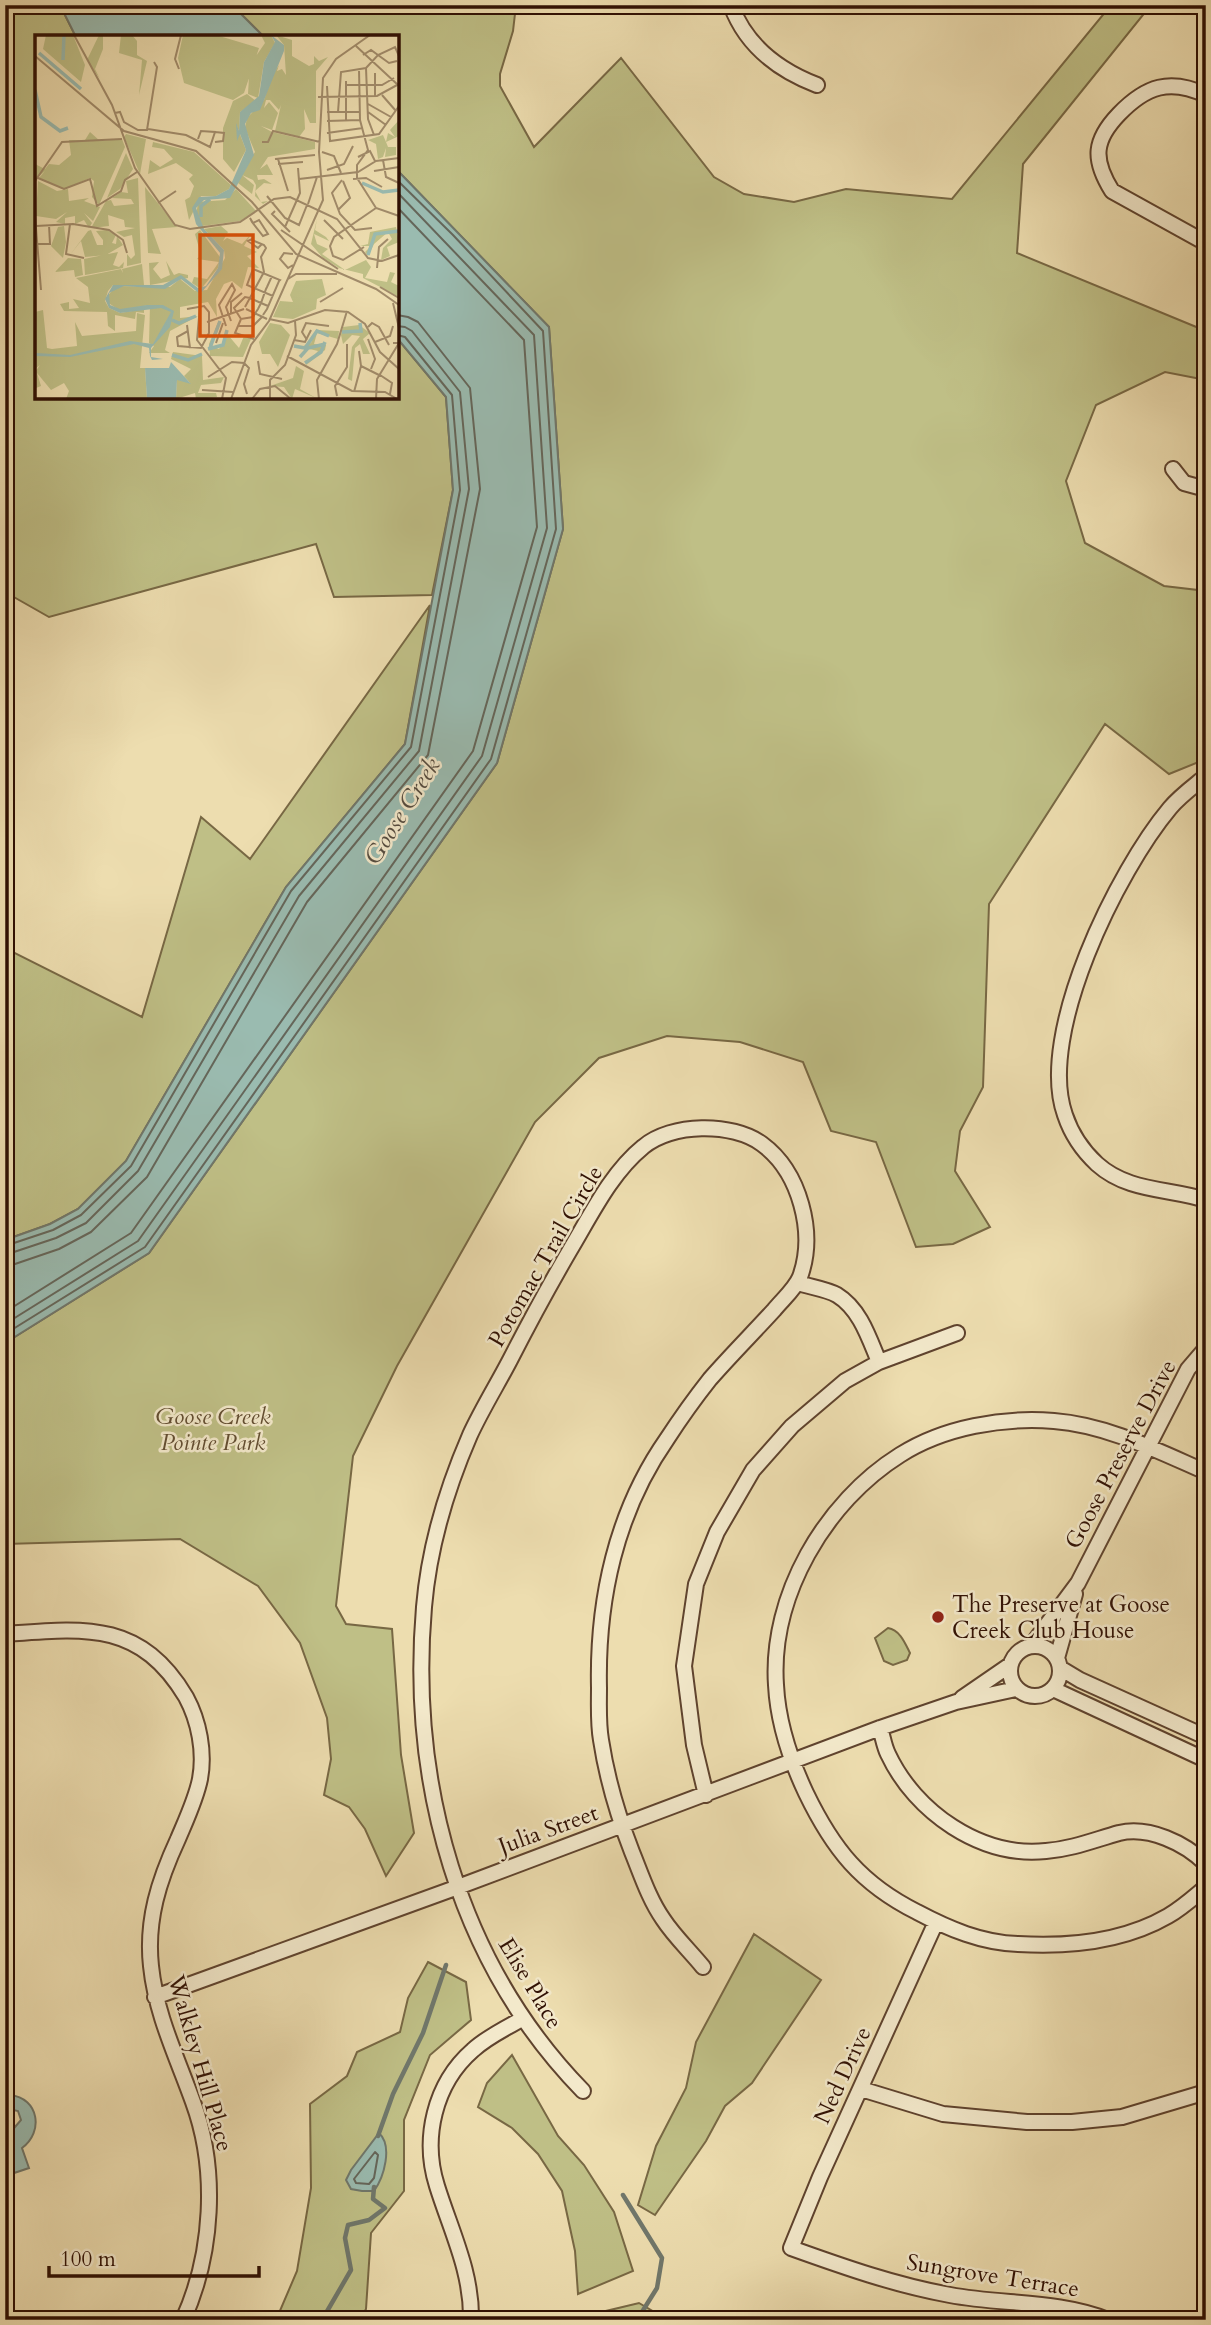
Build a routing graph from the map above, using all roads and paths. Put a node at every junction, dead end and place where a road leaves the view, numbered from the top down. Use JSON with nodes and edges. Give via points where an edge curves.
{"nodes":[{"id":1,"x":731,"y":5,"type":"edge"},
{"id":2,"x":817,"y":85,"type":"dead end"},
{"id":3,"x":1206,"y":96,"type":"edge"},
{"id":4,"x":1206,"y":243,"type":"edge"},
{"id":5,"x":1173,"y":469,"type":"dead end"},
{"id":6,"x":1206,"y":489,"type":"edge"},
{"id":7,"x":1206,"y":776,"type":"edge"},
{"id":8,"x":1206,"y":1200,"type":"edge"},
{"id":9,"x":799,"y":1283,"type":"junction"},
{"id":10,"x":957,"y":1333,"type":"dead end"},
{"id":11,"x":1206,"y":1348,"type":"edge"},
{"id":12,"x":879,"y":1362,"type":"junction"},
{"id":13,"x":1148,"y":1447,"type":"junction"},
{"id":14,"x":1206,"y":1472,"type":"edge"},
{"id":15,"x":1078,"y":1583,"type":"junction"},
{"id":16,"x":5,"y":1634,"type":"edge"},
{"id":17,"x":1031,"y":1646,"type":"junction"},
{"id":18,"x":1058,"y":1663,"type":"junction"},
{"id":19,"x":1010,"y":1665,"type":"junction"},
{"id":20,"x":1016,"y":1689,"type":"junction"},
{"id":21,"x":1053,"y":1689,"type":"junction"},
{"id":22,"x":956,"y":1702,"type":"junction"},
{"id":23,"x":880,"y":1728,"type":"junction"},
{"id":24,"x":1206,"y":1737,"type":"edge"},
{"id":25,"x":1206,"y":1760,"type":"edge"},
{"id":26,"x":792,"y":1763,"type":"junction"},
{"id":27,"x":706,"y":1795,"type":"junction"},
{"id":28,"x":622,"y":1826,"type":"junction"},
{"id":29,"x":1206,"y":1864,"type":"edge"},
{"id":30,"x":458,"y":1887,"type":"junction"},
{"id":31,"x":1206,"y":1887,"type":"edge"},
{"id":32,"x":936,"y":1922,"type":"junction"},
{"id":33,"x":703,"y":1967,"type":"dead end"},
{"id":34,"x":155,"y":1997,"type":"junction"},
{"id":35,"x":522,"y":2019,"type":"junction"},
{"id":36,"x":861,"y":2089,"type":"junction"},
{"id":37,"x":583,"y":2091,"type":"dead end"},
{"id":38,"x":1206,"y":2092,"type":"edge"},
{"id":39,"x":791,"y":2248,"type":"joint"},
{"id":40,"x":183,"y":2320,"type":"edge"},
{"id":41,"x":471,"y":2320,"type":"edge"},
{"id":42,"x":1108,"y":2320,"type":"edge"}],
"edges":[{"from":1,"to":2,"type":"street","via":[[760,51],[789,73]]},
{"from":3,"to":4,"type":"street","via":[[1170,86],[1134,98],[1108,126],[1098,152],[1112,191]]},
{"from":5,"to":6,"type":"street","via":[[1184,483]]},
{"from":7,"to":8,"type":"street","via":[[1171,806],[1133,858],[1094,933],[1069,1011],[1059,1082],[1070,1128],[1098,1165],[1138,1187]]},
{"from":9,"to":12,"type":"street","via":[[836,1295],[853,1310]]},
{"from":9,"to":28,"type":"street","name":"Potomac Trail Circle","via":[[709,1381],[664,1442],[629,1506],[606,1579],[598,1656],[599,1734]]},
{"from":9,"to":30,"type":"street","name":"Potomac Trail Circle","via":[[807,1249],[790,1174],[761,1144],[727,1128],[685,1129],[645,1144],[611,1182],[551,1283],[471,1434],[439,1519],[424,1601],[426,1758]]},
{"from":10,"to":12,"type":"street"},
{"from":11,"to":13,"type":"street","name":"Goose Preserve Drive","via":[[1188,1368]]},
{"from":12,"to":27,"type":"street","via":[[845,1381],[760,1461],[706,1558],[696,1584],[684,1666]]},
{"from":13,"to":14,"type":"street"},
{"from":13,"to":15,"type":"street","name":"Goose Preserve Drive"},
{"from":13,"to":26,"type":"street","via":[[1056,1421],[989,1423],[942,1435],[901,1454],[873,1475],[823,1530],[793,1585],[783,1618],[776,1686]]},
{"from":15,"to":17,"type":"street"},
{"from":15,"to":18,"type":"street"},
{"from":16,"to":34,"type":"street","name":"Walkley Hill Place","via":[[76,1629],[122,1639],[164,1666],[191,1706],[201,1740],[200,1780],[152,1912],[149,1940]]},
{"from":17,"to":18,"type":"street","via":[[1041,1647]]},
{"from":17,"to":19,"type":"street","via":[[1014,1656]]},
{"from":18,"to":21,"type":"street","via":[[1059,1680]]},
{"from":18,"to":24,"type":"street","via":[[1080,1680]]},
{"from":19,"to":20,"type":"street"},
{"from":19,"to":22,"type":"street","name":"Julia Street"},
{"from":20,"to":21,"type":"street","via":[[1034,1697]]},
{"from":20,"to":22,"type":"street","name":"Julia Street"},
{"from":21,"to":25,"type":"street"},
{"from":22,"to":23,"type":"street","name":"Julia Street"},
{"from":23,"to":26,"type":"street","name":"Julia Street"},
{"from":23,"to":29,"type":"street","via":[[888,1754],[917,1796],[951,1827],[997,1847],[1046,1851],[1136,1832],[1180,1844]]},
{"from":26,"to":27,"type":"street","name":"Julia Street"},
{"from":26,"to":32,"type":"street","via":[[836,1848],[864,1879]]},
{"from":27,"to":28,"type":"street","name":"Julia Street"},
{"from":28,"to":30,"type":"street","name":"Julia Street"},
{"from":28,"to":33,"type":"street","name":"Potomac Trail Circle","via":[[662,1918]]},
{"from":30,"to":34,"type":"street","name":"Julia Street"},
{"from":30,"to":35,"type":"street","name":"Elise Place","via":[[483,1949]]},
{"from":31,"to":32,"type":"street","via":[[1167,1916],[1099,1941],[997,1943]]},
{"from":32,"to":36,"type":"street","name":"Ned Drive"},
{"from":34,"to":40,"type":"street","name":"Walkley Hill Place","via":[[194,2105],[206,2158],[206,2236]]},
{"from":35,"to":37,"type":"street","name":"Elise Place"},
{"from":35,"to":41,"type":"street","via":[[473,2050],[444,2086],[435,2110],[431,2160],[468,2276]]},
{"from":36,"to":38,"type":"street","via":[[943,2114],[1027,2122],[1122,2117]]},
{"from":36,"to":39,"type":"street","name":"Ned Drive"},
{"from":39,"to":42,"type":"street","name":"Sungrove Terrace","via":[[868,2276],[953,2296],[1037,2304]]}]}
